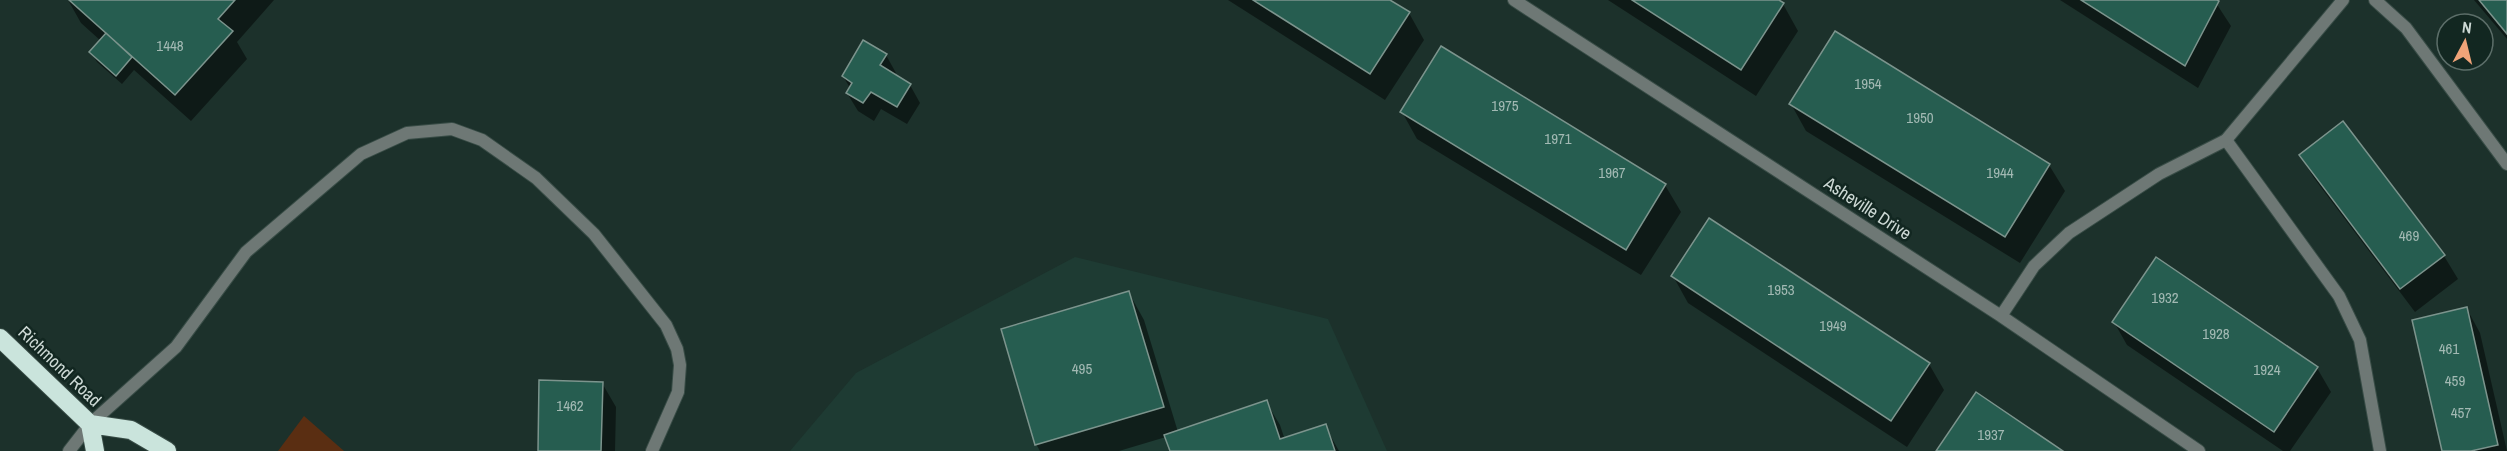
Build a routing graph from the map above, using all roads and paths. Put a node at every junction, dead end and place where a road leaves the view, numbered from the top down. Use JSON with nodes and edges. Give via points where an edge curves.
{"nodes":[{"id":1,"x":1514,"y":0,"type":"edge"},
{"id":2,"x":2343,"y":0,"type":"edge"},
{"id":3,"x":2375,"y":0,"type":"edge"},
{"id":4,"x":2226,"y":140,"type":"junction"},
{"id":5,"x":2507,"y":164,"type":"edge"},
{"id":6,"x":2001,"y":316,"type":"junction"},
{"id":7,"x":0,"y":338,"type":"edge"},
{"id":8,"x":90,"y":424,"type":"junction"},
{"id":9,"x":69,"y":451,"type":"edge"},
{"id":10,"x":95,"y":451,"type":"edge"},
{"id":11,"x":167,"y":451,"type":"edge"},
{"id":12,"x":652,"y":451,"type":"edge"},
{"id":13,"x":2199,"y":451,"type":"edge"},
{"id":14,"x":2380,"y":451,"type":"edge"}],
"edges":[{"from":1,"to":6,"type":"street","name":"Asheville Drive"},
{"from":2,"to":4,"type":"street"},
{"from":3,"to":5,"type":"street","via":[[2406,28]]},
{"from":4,"to":6,"type":"street","via":[[2159,174],[2069,233],[2034,266]]},
{"from":4,"to":14,"type":"street","via":[[2339,296],[2360,340]]},
{"from":6,"to":13,"type":"street","name":"Asheville Drive"},
{"from":7,"to":8,"type":"highway","name":"Richmond Road"},
{"from":8,"to":9,"type":"street"},
{"from":8,"to":10,"type":"highway","name":"Richmond Road"},
{"from":8,"to":11,"type":"highway","name":"Richmond Road","via":[[131,430]]},
{"from":8,"to":12,"type":"street","via":[[176,347],[246,252],[361,154],[407,133],[452,129],[482,140],[536,178],[594,234],[666,325],[680,365],[678,392]]}]}
